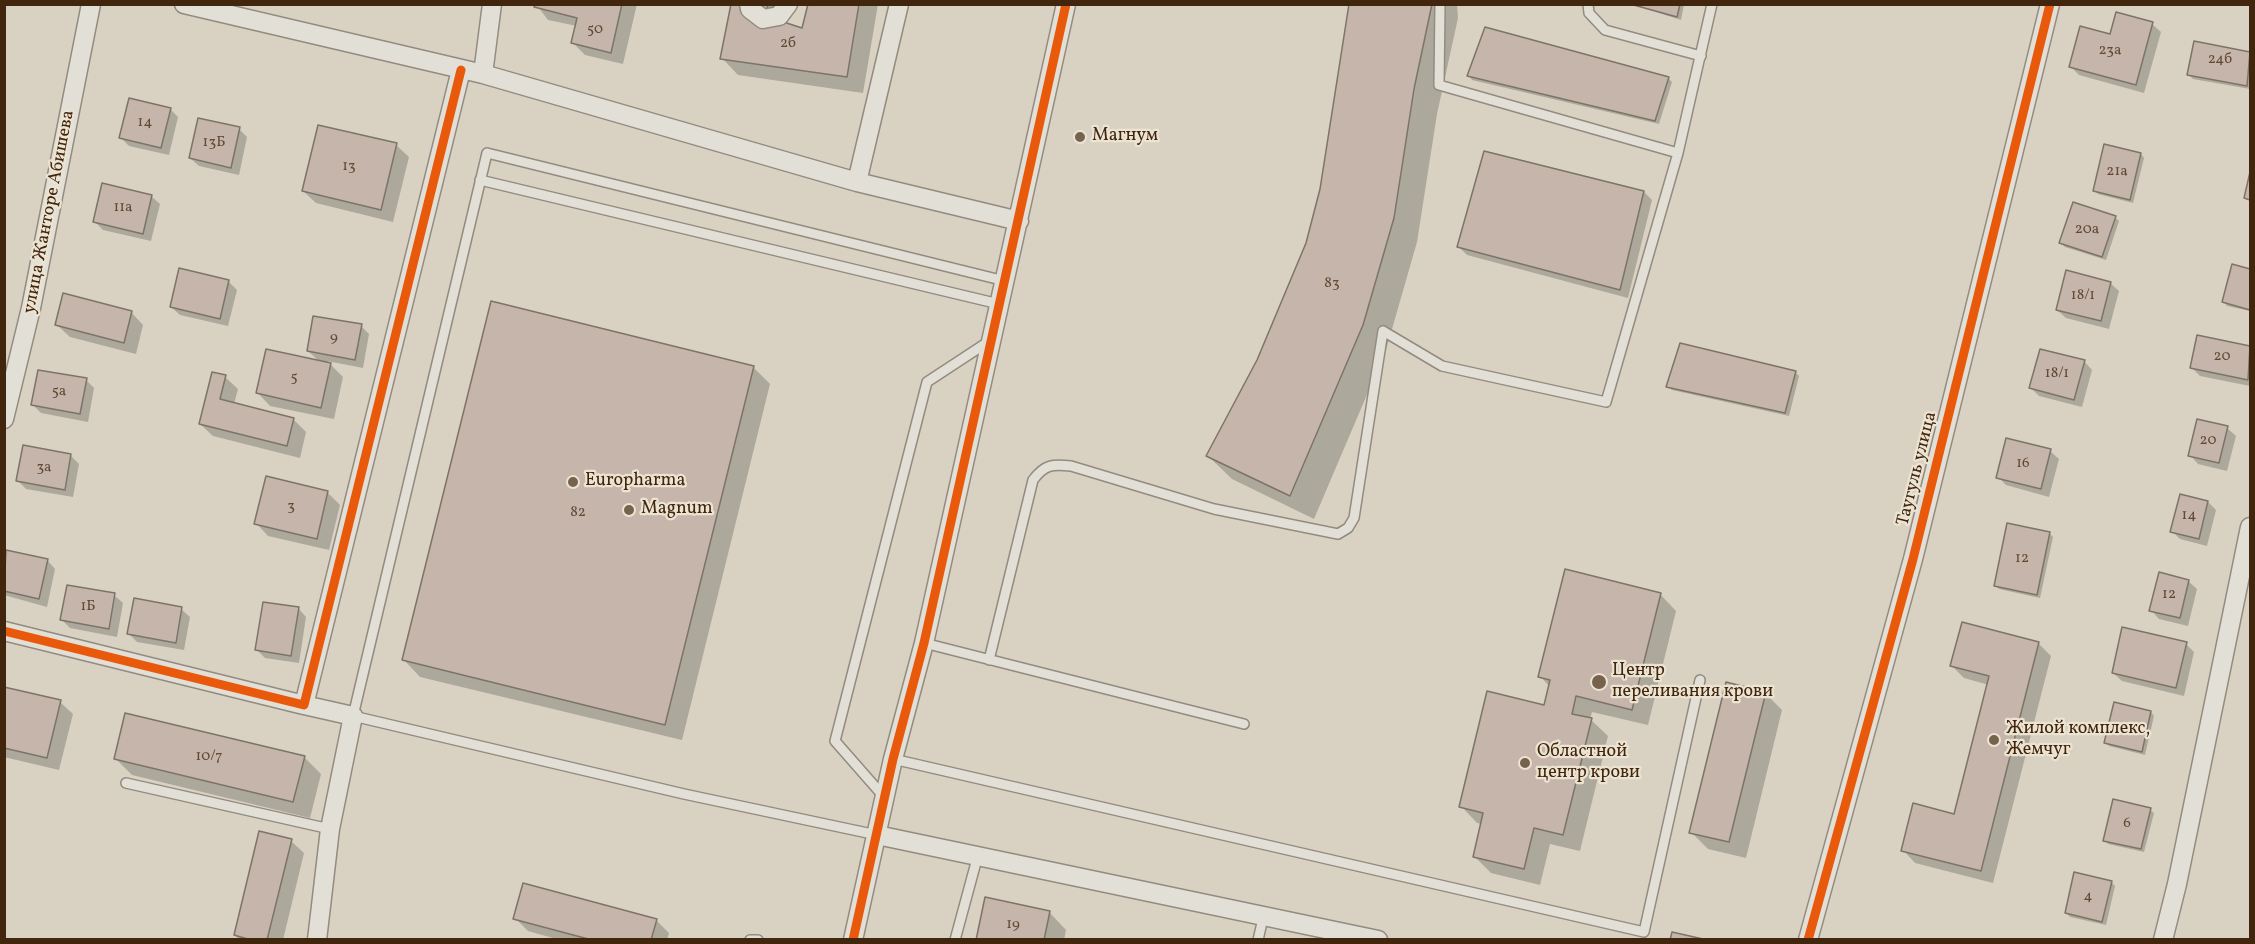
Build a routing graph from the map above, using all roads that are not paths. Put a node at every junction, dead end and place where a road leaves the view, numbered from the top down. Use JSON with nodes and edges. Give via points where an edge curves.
{"nodes":[{"id":1,"x":92,"y":4,"type":"edge"},
{"id":2,"x":184,"y":4,"type":"edge"},
{"id":3,"x":492,"y":4,"type":"edge"},
{"id":4,"x":749,"y":4,"type":"edge"},
{"id":5,"x":788,"y":4,"type":"edge"},
{"id":6,"x":900,"y":4,"type":"edge"},
{"id":7,"x":1066,"y":4,"type":"edge"},
{"id":8,"x":1440,"y":4,"type":"edge"},
{"id":9,"x":1588,"y":4,"type":"edge"},
{"id":10,"x":1712,"y":4,"type":"edge"},
{"id":11,"x":2050,"y":4,"type":"edge"},
{"id":12,"x":1701,"y":56,"type":"junction"},
{"id":13,"x":461,"y":70,"type":"junction"},
{"id":14,"x":483,"y":74,"type":"junction"},
{"id":15,"x":1677,"y":153,"type":"junction"},
{"id":16,"x":480,"y":180,"type":"junction"},
{"id":17,"x":857,"y":182,"type":"junction"},
{"id":18,"x":1019,"y":221,"type":"junction"},
{"id":19,"x":1005,"y":281,"type":"junction"},
{"id":20,"x":999,"y":304,"type":"junction"},
{"id":21,"x":993,"y":339,"type":"junction"},
{"id":22,"x":4,"y":418,"type":"edge"},
{"id":23,"x":2250,"y":526,"type":"edge"},
{"id":24,"x":4,"y":631,"type":"edge"},
{"id":25,"x":924,"y":643,"type":"junction"},
{"id":26,"x":989,"y":660,"type":"junction"},
{"id":27,"x":1700,"y":680,"type":"dead end"},
{"id":28,"x":304,"y":705,"type":"junction"},
{"id":29,"x":353,"y":716,"type":"junction"},
{"id":30,"x":1244,"y":724,"type":"dead end"},
{"id":31,"x":893,"y":759,"type":"junction"},
{"id":32,"x":126,"y":783,"type":"dead end"},
{"id":33,"x":886,"y":799,"type":"junction"},
{"id":34,"x":330,"y":828,"type":"junction"},
{"id":35,"x":877,"y":834,"type":"junction"},
{"id":36,"x":978,"y":855,"type":"junction"},
{"id":37,"x":1264,"y":914,"type":"junction"},
{"id":38,"x":317,"y":939,"type":"edge"},
{"id":39,"x":750,"y":939,"type":"edge"},
{"id":40,"x":758,"y":939,"type":"edge"},
{"id":41,"x":853,"y":939,"type":"edge"},
{"id":42,"x":955,"y":939,"type":"edge"},
{"id":43,"x":1258,"y":939,"type":"edge"},
{"id":44,"x":1378,"y":939,"type":"edge"},
{"id":45,"x":1808,"y":939,"type":"edge"},
{"id":46,"x":2163,"y":939,"type":"edge"}],
"edges":[{"from":1,"to":22,"type":"street","name":"улица Жанторе Абишева","via":[[31,308]]},
{"from":2,"to":13,"type":"street"},
{"from":3,"to":14,"type":"street"},
{"from":4,"to":5,"type":"street","via":[[763,19],[779,16]]},
{"from":6,"to":17,"type":"street"},
{"from":7,"to":18,"type":"street"},
{"from":8,"to":15,"type":"lane","via":[[1439,84]]},
{"from":9,"to":12,"type":"lane","via":[[1589,13],[1605,30]]},
{"from":10,"to":12,"type":"lane"},
{"from":11,"to":45,"type":"street","name":"Таугуль улица","via":[[1913,559]]},
{"from":12,"to":15,"type":"lane"},
{"from":13,"to":14,"type":"street"},
{"from":13,"to":28,"type":"street"},
{"from":14,"to":17,"type":"street"},
{"from":15,"to":26,"type":"lane","via":[[1606,402],[1442,366],[1383,331],[1354,518],[1338,534],[1214,509],[1071,466],[1051,464],[1033,480]]},
{"from":16,"to":19,"type":"lane","via":[[487,153]]},
{"from":16,"to":20,"type":"lane"},
{"from":16,"to":29,"type":"lane"},
{"from":17,"to":18,"type":"street"},
{"from":18,"to":19,"type":"street"},
{"from":19,"to":20,"type":"street"},
{"from":20,"to":21,"type":"street"},
{"from":21,"to":25,"type":"street"},
{"from":21,"to":33,"type":"lane","via":[[927,382],[835,741]]},
{"from":23,"to":46,"type":"street"},
{"from":24,"to":28,"type":"street"},
{"from":25,"to":26,"type":"lane"},
{"from":25,"to":31,"type":"street"},
{"from":26,"to":30,"type":"lane"},
{"from":27,"to":31,"type":"lane","via":[[1644,932]]},
{"from":28,"to":29,"type":"street"},
{"from":29,"to":34,"type":"street"},
{"from":29,"to":35,"type":"lane","via":[[684,794]]},
{"from":31,"to":33,"type":"street"},
{"from":32,"to":34,"type":"lane"},
{"from":33,"to":35,"type":"street"},
{"from":34,"to":38,"type":"street"},
{"from":35,"to":36,"type":"street"},
{"from":35,"to":41,"type":"street"},
{"from":36,"to":37,"type":"street"},
{"from":36,"to":42,"type":"lane"},
{"from":37,"to":43,"type":"lane"},
{"from":37,"to":44,"type":"street"},
{"from":39,"to":40,"type":"lane"}]}
